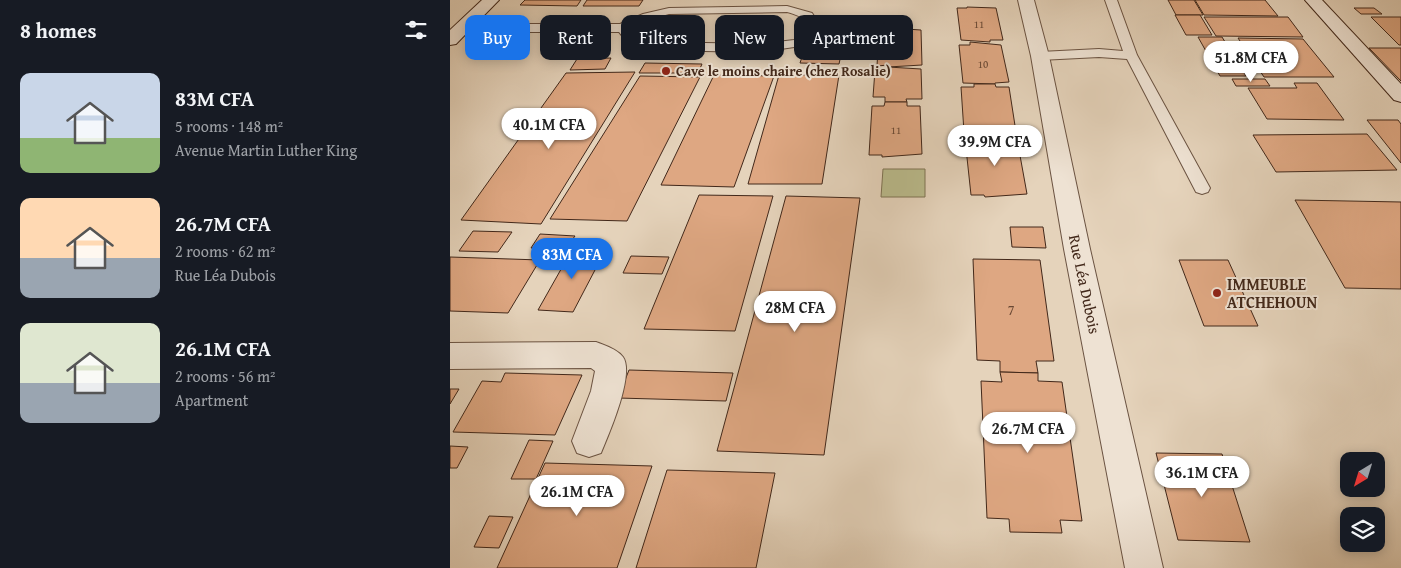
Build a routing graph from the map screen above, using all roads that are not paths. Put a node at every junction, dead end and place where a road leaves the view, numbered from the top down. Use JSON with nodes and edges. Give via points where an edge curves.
{"nodes":[{"id":1,"x":491,"y":0,"type":"edge"},
{"id":2,"x":1026,"y":0,"type":"edge"},
{"id":3,"x":1111,"y":0,"type":"edge"},
{"id":4,"x":1313,"y":0,"type":"edge"},
{"id":5,"x":463,"y":28,"type":"junction"},
{"id":6,"x":621,"y":28,"type":"edge"},
{"id":7,"x":622,"y":28,"type":"joint"},
{"id":8,"x":450,"y":40,"type":"edge"},
{"id":9,"x":1040,"y":56,"type":"junction"},
{"id":10,"x":1131,"y":56,"type":"junction"},
{"id":11,"x":1401,"y":96,"type":"edge"},
{"id":12,"x":1202,"y":188,"type":"dead end"},
{"id":13,"x":450,"y":356,"type":"edge"},
{"id":14,"x":589,"y":441,"type":"dead end"},
{"id":15,"x":1144,"y":568,"type":"edge"}],
"edges":[{"from":1,"to":5,"type":"street"},
{"from":2,"to":9,"type":"street","name":"Rue Léa Dubois"},
{"from":3,"to":10,"type":"lane"},
{"from":4,"to":11,"type":"street"},
{"from":5,"to":6,"type":"lane"},
{"from":5,"to":8,"type":"street"},
{"from":7,"to":7,"type":"lane","via":[[648,46],[760,48],[797,43],[809,36],[815,26],[813,19],[802,12],[779,9],[668,11]]},
{"from":9,"to":10,"type":"lane","via":[[1098,53]]},
{"from":9,"to":15,"type":"street","name":"Rue Léa Dubois"},
{"from":10,"to":12,"type":"lane"},
{"from":13,"to":14,"type":"street","via":[[596,355],[611,365],[607,392]]}]}
